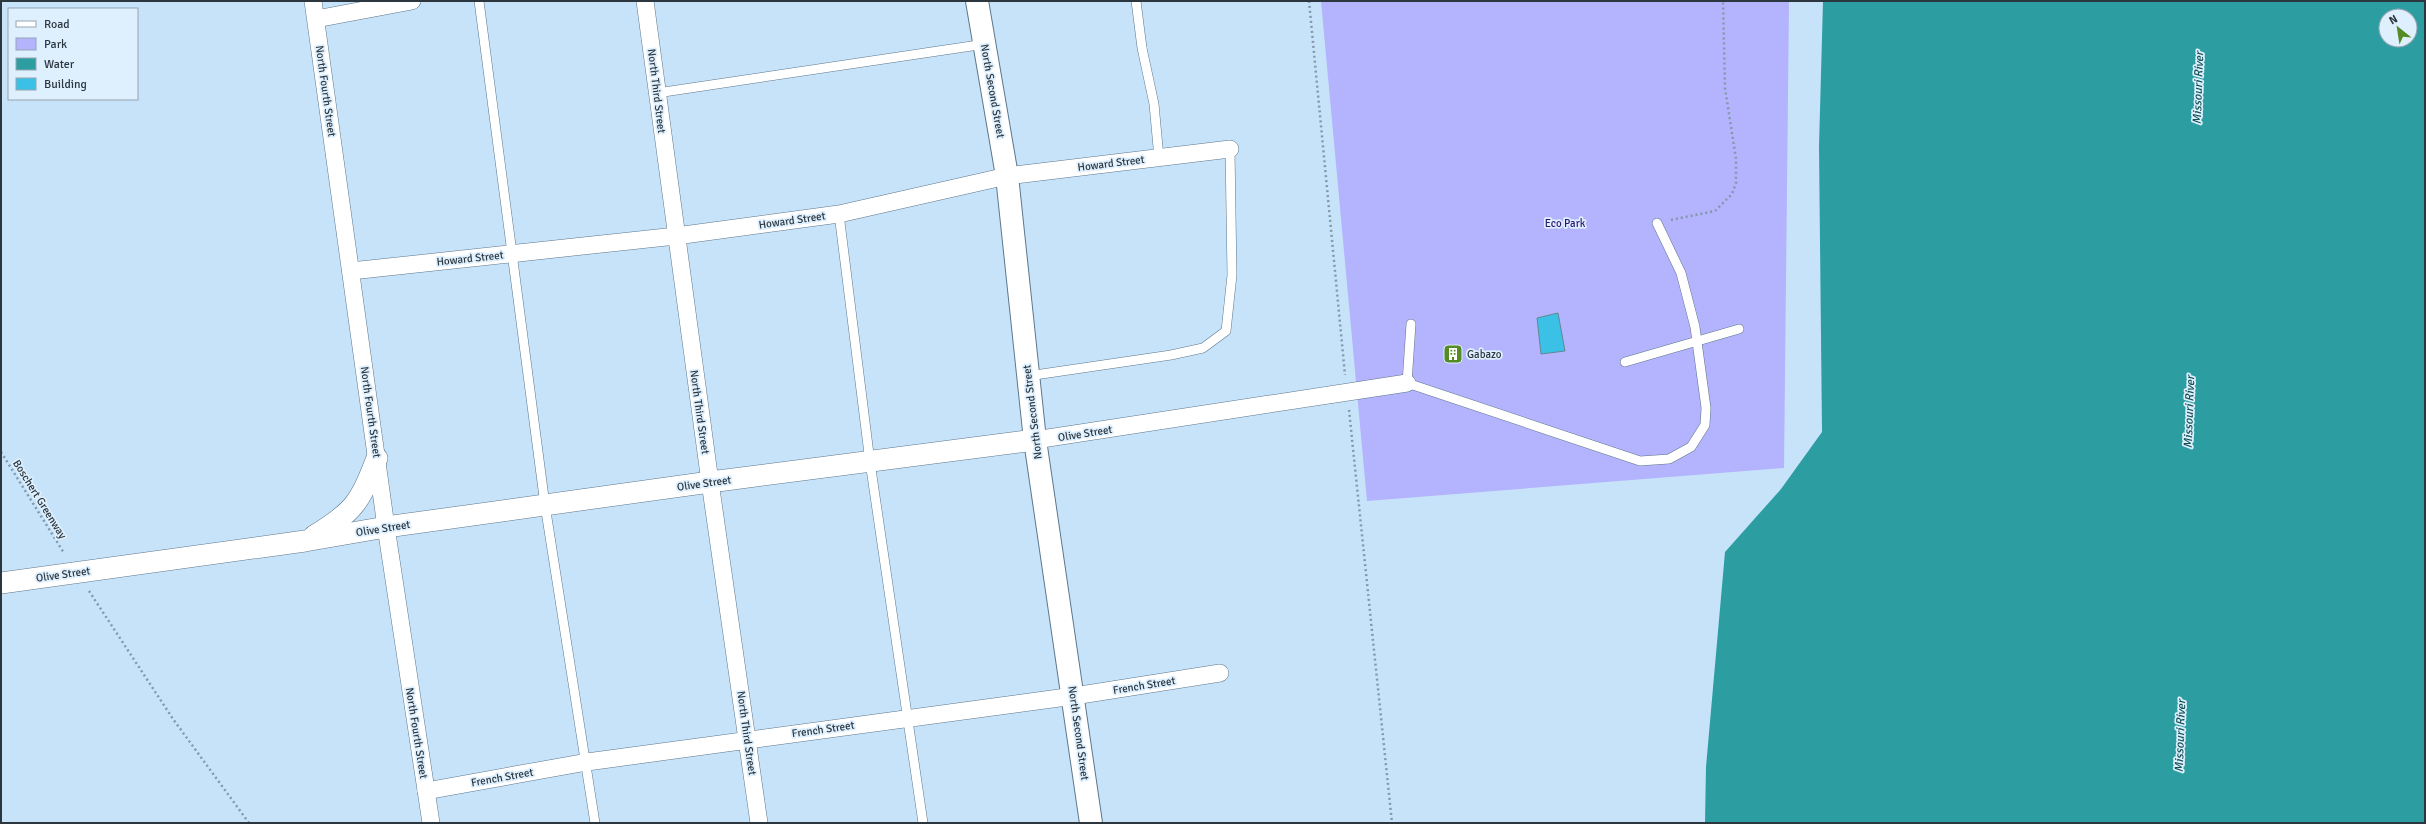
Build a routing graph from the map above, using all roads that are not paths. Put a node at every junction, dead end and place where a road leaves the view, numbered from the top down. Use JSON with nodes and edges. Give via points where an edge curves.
{"nodes":[{"id":1,"x":313,"y":1,"type":"edge"},
{"id":2,"x":412,"y":1,"type":"edge"},
{"id":3,"x":479,"y":1,"type":"edge"},
{"id":4,"x":645,"y":1,"type":"edge"},
{"id":5,"x":977,"y":1,"type":"edge"},
{"id":6,"x":1136,"y":1,"type":"edge"},
{"id":7,"x":316,"y":19,"type":"junction"},
{"id":8,"x":985,"y":44,"type":"junction"},
{"id":9,"x":657,"y":94,"type":"junction"},
{"id":10,"x":1230,"y":149,"type":"joint"},
{"id":11,"x":1159,"y":158,"type":"junction"},
{"id":12,"x":1007,"y":176,"type":"junction"},
{"id":13,"x":839,"y":214,"type":"junction"},
{"id":14,"x":1657,"y":224,"type":"road end"},
{"id":15,"x":676,"y":236,"type":"junction"},
{"id":16,"x":514,"y":254,"type":"junction"},
{"id":17,"x":351,"y":271,"type":"junction"},
{"id":18,"x":1411,"y":324,"type":"dead end"},
{"id":19,"x":1739,"y":329,"type":"dead end"},
{"id":20,"x":1697,"y":340,"type":"junction"},
{"id":21,"x":1625,"y":362,"type":"dead end"},
{"id":22,"x":1028,"y":376,"type":"junction"},
{"id":23,"x":1407,"y":383,"type":"junction"},
{"id":24,"x":1035,"y":440,"type":"junction"},
{"id":25,"x":377,"y":458,"type":"junction"},
{"id":26,"x":870,"y":462,"type":"junction"},
{"id":27,"x":710,"y":482,"type":"junction"},
{"id":28,"x":546,"y":505,"type":"junction"},
{"id":29,"x":386,"y":527,"type":"junction"},
{"id":30,"x":305,"y":542,"type":"junction"},
{"id":31,"x":1,"y":583,"type":"edge"},
{"id":32,"x":1220,"y":673,"type":"dead end"},
{"id":33,"x":1074,"y":696,"type":"junction"},
{"id":34,"x":907,"y":717,"type":"junction"},
{"id":35,"x":748,"y":739,"type":"junction"},
{"id":36,"x":587,"y":762,"type":"junction"},
{"id":37,"x":426,"y":791,"type":"junction"},
{"id":38,"x":431,"y":823,"type":"edge"},
{"id":39,"x":595,"y":823,"type":"edge"},
{"id":40,"x":760,"y":823,"type":"edge"},
{"id":41,"x":923,"y":823,"type":"edge"},
{"id":42,"x":1091,"y":823,"type":"edge"}],
"edges":[{"from":1,"to":7,"type":"street","name":"North Fourth Street"},
{"from":2,"to":7,"type":"street"},
{"from":3,"to":16,"type":"lane"},
{"from":4,"to":9,"type":"street","name":"North Third Street"},
{"from":5,"to":8,"type":"main road","name":"North Second Street"},
{"from":6,"to":11,"type":"lane","via":[[1142,48],[1154,104]]},
{"from":7,"to":17,"type":"street","name":"North Fourth Street"},
{"from":8,"to":9,"type":"lane"},
{"from":8,"to":12,"type":"main road","name":"North Second Street"},
{"from":9,"to":15,"type":"street","name":"North Third Street"},
{"from":10,"to":11,"type":"street","name":"Howard Street"},
{"from":10,"to":22,"type":"lane","via":[[1232,275],[1226,331],[1203,348]]},
{"from":11,"to":12,"type":"street","name":"Howard Street"},
{"from":12,"to":13,"type":"street","name":"Howard Street"},
{"from":12,"to":22,"type":"main road","name":"North Second Street"},
{"from":13,"to":15,"type":"street","name":"Howard Street"},
{"from":13,"to":26,"type":"lane"},
{"from":14,"to":20,"type":"lane","via":[[1681,273]]},
{"from":15,"to":16,"type":"street","name":"Howard Street"},
{"from":15,"to":27,"type":"street","name":"North Third Street"},
{"from":16,"to":17,"type":"street","name":"Howard Street"},
{"from":16,"to":28,"type":"lane"},
{"from":17,"to":25,"type":"street","name":"North Fourth Street"},
{"from":18,"to":23,"type":"lane"},
{"from":19,"to":20,"type":"lane"},
{"from":20,"to":21,"type":"lane"},
{"from":20,"to":23,"type":"lane","via":[[1706,408],[1705,425],[1691,447],[1669,459],[1640,461]]},
{"from":22,"to":24,"type":"main road","name":"North Second Street"},
{"from":23,"to":24,"type":"street","name":"Olive Street"},
{"from":24,"to":26,"type":"street","name":"Olive Street"},
{"from":24,"to":33,"type":"main road","name":"North Second Street"},
{"from":25,"to":29,"type":"street","name":"North Fourth Street"},
{"from":25,"to":30,"type":"street","via":[[355,505],[342,519]]},
{"from":26,"to":27,"type":"street","name":"Olive Street"},
{"from":26,"to":34,"type":"lane"},
{"from":27,"to":28,"type":"street","name":"Olive Street"},
{"from":27,"to":35,"type":"street","name":"North Third Street"},
{"from":28,"to":29,"type":"street","name":"Olive Street"},
{"from":28,"to":36,"type":"lane"},
{"from":29,"to":30,"type":"street","name":"Olive Street"},
{"from":29,"to":37,"type":"street","name":"North Fourth Street"},
{"from":30,"to":31,"type":"street","name":"Olive Street"},
{"from":32,"to":33,"type":"street","name":"French Street"},
{"from":33,"to":34,"type":"street","name":"French Street"},
{"from":33,"to":42,"type":"main road","name":"North Second Street"},
{"from":34,"to":35,"type":"street","name":"French Street"},
{"from":34,"to":41,"type":"lane"},
{"from":35,"to":36,"type":"street","name":"French Street"},
{"from":35,"to":40,"type":"street","name":"North Third Street"},
{"from":36,"to":37,"type":"street","name":"French Street"},
{"from":36,"to":39,"type":"lane"},
{"from":37,"to":38,"type":"street","name":"North Fourth Street"}]}
